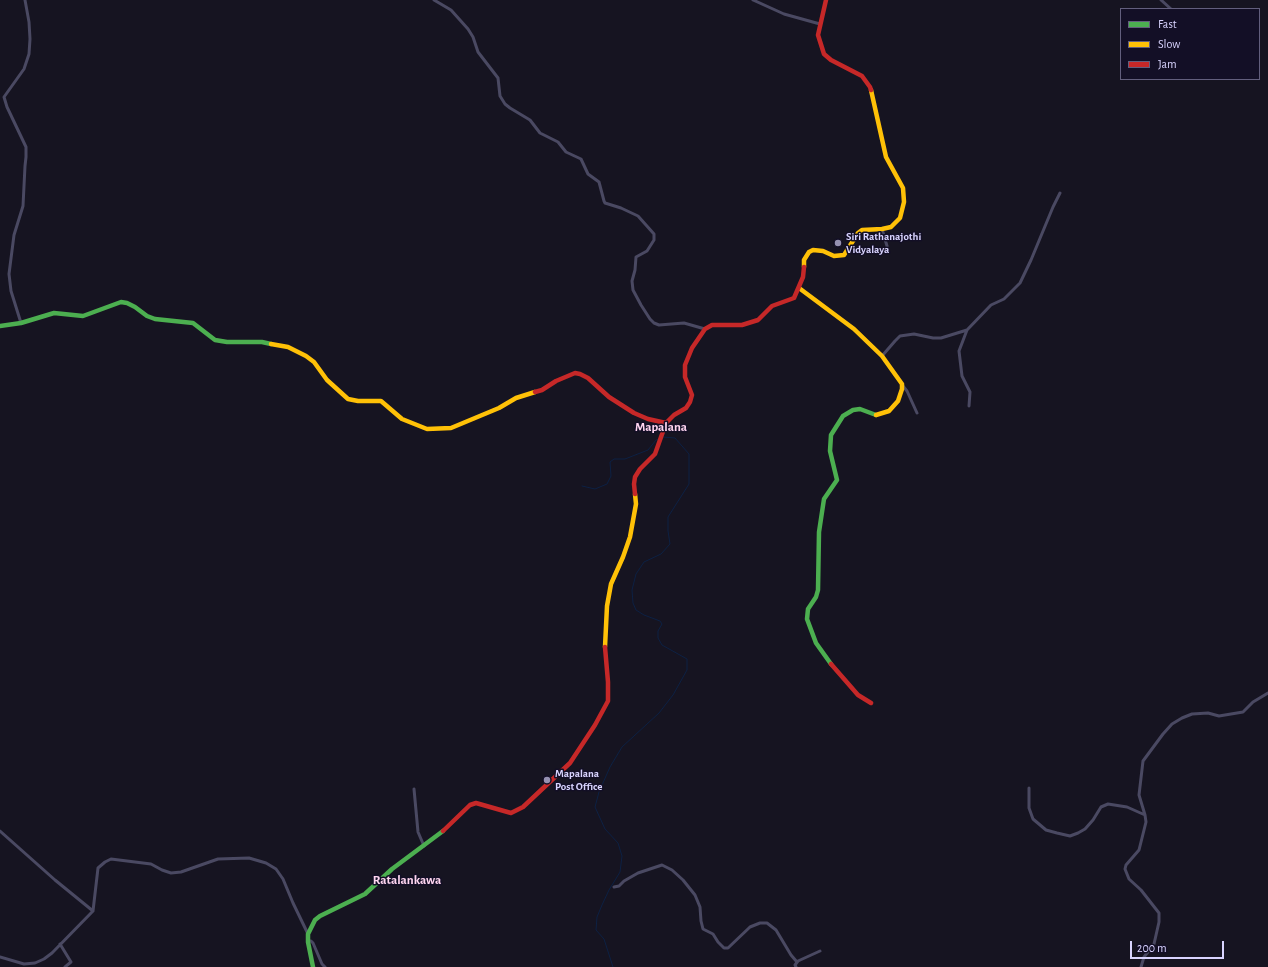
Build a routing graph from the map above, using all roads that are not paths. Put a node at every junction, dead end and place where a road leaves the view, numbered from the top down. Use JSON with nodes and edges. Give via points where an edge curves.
{"nodes":[{"id":1,"x":25,"y":0,"type":"edge"},
{"id":2,"x":434,"y":0,"type":"edge"},
{"id":3,"x":753,"y":0,"type":"edge"},
{"id":4,"x":826,"y":0,"type":"edge"},
{"id":5,"x":1161,"y":0,"type":"edge"},
{"id":6,"x":1170,"y":8,"type":"edge"},
{"id":7,"x":820,"y":24,"type":"junction"},
{"id":8,"x":0,"y":96,"type":"edge"},
{"id":9,"x":4,"y":97,"type":"junction"},
{"id":10,"x":1060,"y":193,"type":"dead end"},
{"id":11,"x":882,"y":229,"type":"junction"},
{"id":12,"x":887,"y":246,"type":"dead end"},
{"id":13,"x":799,"y":288,"type":"junction"},
{"id":14,"x":21,"y":323,"type":"junction"},
{"id":15,"x":0,"y":326,"type":"edge"},
{"id":16,"x":705,"y":329,"type":"junction"},
{"id":17,"x":967,"y":330,"type":"junction"},
{"id":18,"x":882,"y":356,"type":"junction"},
{"id":19,"x":902,"y":384,"type":"junction"},
{"id":20,"x":969,"y":406,"type":"dead end"},
{"id":21,"x":918,"y":413,"type":"dead end"},
{"id":22,"x":666,"y":423,"type":"junction"},
{"id":23,"x":1268,"y":693,"type":"edge"},
{"id":24,"x":871,"y":703,"type":"dead end"},
{"id":25,"x":1029,"y":788,"type":"dead end"},
{"id":26,"x":414,"y":789,"type":"dead end"},
{"id":27,"x":1145,"y":815,"type":"junction"},
{"id":28,"x":0,"y":830,"type":"edge"},
{"id":29,"x":424,"y":846,"type":"junction"},
{"id":30,"x":614,"y":887,"type":"dead end"},
{"id":31,"x":93,"y":911,"type":"junction"},
{"id":32,"x":308,"y":934,"type":"junction"},
{"id":33,"x":308,"y":942,"type":"junction"},
{"id":34,"x":60,"y":944,"type":"junction"},
{"id":35,"x":820,"y":951,"type":"dead end"},
{"id":36,"x":0,"y":957,"type":"edge"},
{"id":37,"x":797,"y":962,"type":"junction"},
{"id":38,"x":20,"y":965,"type":"edge"},
{"id":39,"x":33,"y":965,"type":"edge"},
{"id":40,"x":65,"y":967,"type":"edge"},
{"id":41,"x":313,"y":967,"type":"edge"},
{"id":42,"x":325,"y":967,"type":"edge"},
{"id":43,"x":796,"y":967,"type":"edge"},
{"id":44,"x":1141,"y":967,"type":"edge"}],
"edges":[{"from":1,"to":9,"type":"street","via":[[29,22],[29,54],[24,69]]},
{"from":2,"to":16,"type":"street","via":[[451,10],[468,29],[478,52],[498,78],[500,96],[505,104],[530,120],[540,133],[558,142],[566,152],[581,159],[588,174],[599,182],[605,203],[638,216],[654,234],[654,240],[647,250],[636,257],[632,282],[650,319],[659,325],[684,324]]},
{"from":3,"to":7,"type":"street","via":[[784,14]]},
{"from":4,"to":7,"type":"main road"},
{"from":5,"to":6,"type":"street"},
{"from":7,"to":11,"type":"main road","via":[[819,40],[824,54],[862,76],[870,87],[886,157],[903,188],[904,202],[900,218],[891,227]]},
{"from":8,"to":9,"type":"street"},
{"from":9,"to":14,"type":"street","via":[[26,148],[23,206],[14,235],[9,274],[11,291]]},
{"from":10,"to":17,"type":"street","via":[[1020,282],[1004,299],[991,305]]},
{"from":11,"to":12,"type":"street"},
{"from":11,"to":13,"type":"main road","via":[[862,230],[841,256],[818,250],[810,252],[804,260],[803,277]]},
{"from":13,"to":16,"type":"main road","via":[[794,298],[772,306],[758,320],[742,325],[712,325]]},
{"from":13,"to":18,"type":"main road","via":[[840,317]]},
{"from":14,"to":15,"type":"main road"},
{"from":14,"to":22,"type":"main road","via":[[54,313],[83,316],[121,302],[127,303],[155,319],[193,323],[219,341],[262,342],[288,347],[314,362],[327,380],[348,399],[381,401],[402,419],[427,429],[451,428],[516,398],[542,390],[575,373],[588,378],[609,397],[634,413]]},
{"from":16,"to":22,"type":"main road","via":[[692,348],[685,365],[685,377],[692,395],[690,402]]},
{"from":17,"to":18,"type":"street","via":[[941,338],[914,334],[900,336]]},
{"from":17,"to":20,"type":"street","via":[[959,352],[962,376],[970,392]]},
{"from":18,"to":19,"type":"main road"},
{"from":19,"to":21,"type":"street"},
{"from":19,"to":24,"type":"main road","via":[[898,401],[889,411],[874,415],[860,409],[853,410],[843,416],[831,435],[830,451],[837,480],[824,499],[819,532],[818,590],[808,609],[807,619],[816,643],[827,660],[858,695]]},
{"from":22,"to":29,"type":"main road","via":[[655,454],[635,477],[636,504],[630,537],[614,575],[607,606],[605,650],[608,701],[595,725],[570,763],[522,807],[511,813],[483,804],[470,805]]},
{"from":23,"to":27,"type":"street","via":[[1243,712],[1219,716],[1208,713],[1192,714],[1172,724],[1143,761],[1139,795]]},
{"from":25,"to":27,"type":"street","via":[[1029,808],[1033,819],[1046,830],[1057,833],[1070,836],[1078,833],[1093,820],[1101,807],[1108,804],[1127,807]]},
{"from":26,"to":29,"type":"street","via":[[418,832]]},
{"from":27,"to":44,"type":"street","via":[[1146,822],[1139,850],[1125,869],[1129,879],[1159,913],[1154,944],[1144,956]]},
{"from":28,"to":31,"type":"street"},
{"from":29,"to":32,"type":"main road","via":[[392,869],[364,894],[320,916]]},
{"from":30,"to":37,"type":"street","via":[[638,873],[662,865],[683,880],[695,896],[700,907],[703,929],[713,934],[724,948],[728,948],[750,927],[767,923],[776,930]]},
{"from":31,"to":32,"type":"street","via":[[98,868],[111,859],[151,864],[171,873],[218,859],[249,858],[276,869]]},
{"from":31,"to":34,"type":"street"},
{"from":32,"to":33,"type":"main road"},
{"from":33,"to":41,"type":"main road"},
{"from":33,"to":42,"type":"street","via":[[313,943]]},
{"from":34,"to":39,"type":"street","via":[[44,960]]},
{"from":34,"to":40,"type":"street","via":[[71,962]]},
{"from":35,"to":37,"type":"street"},
{"from":36,"to":38,"type":"street"},
{"from":37,"to":43,"type":"street"},
{"from":38,"to":39,"type":"street"}]}
